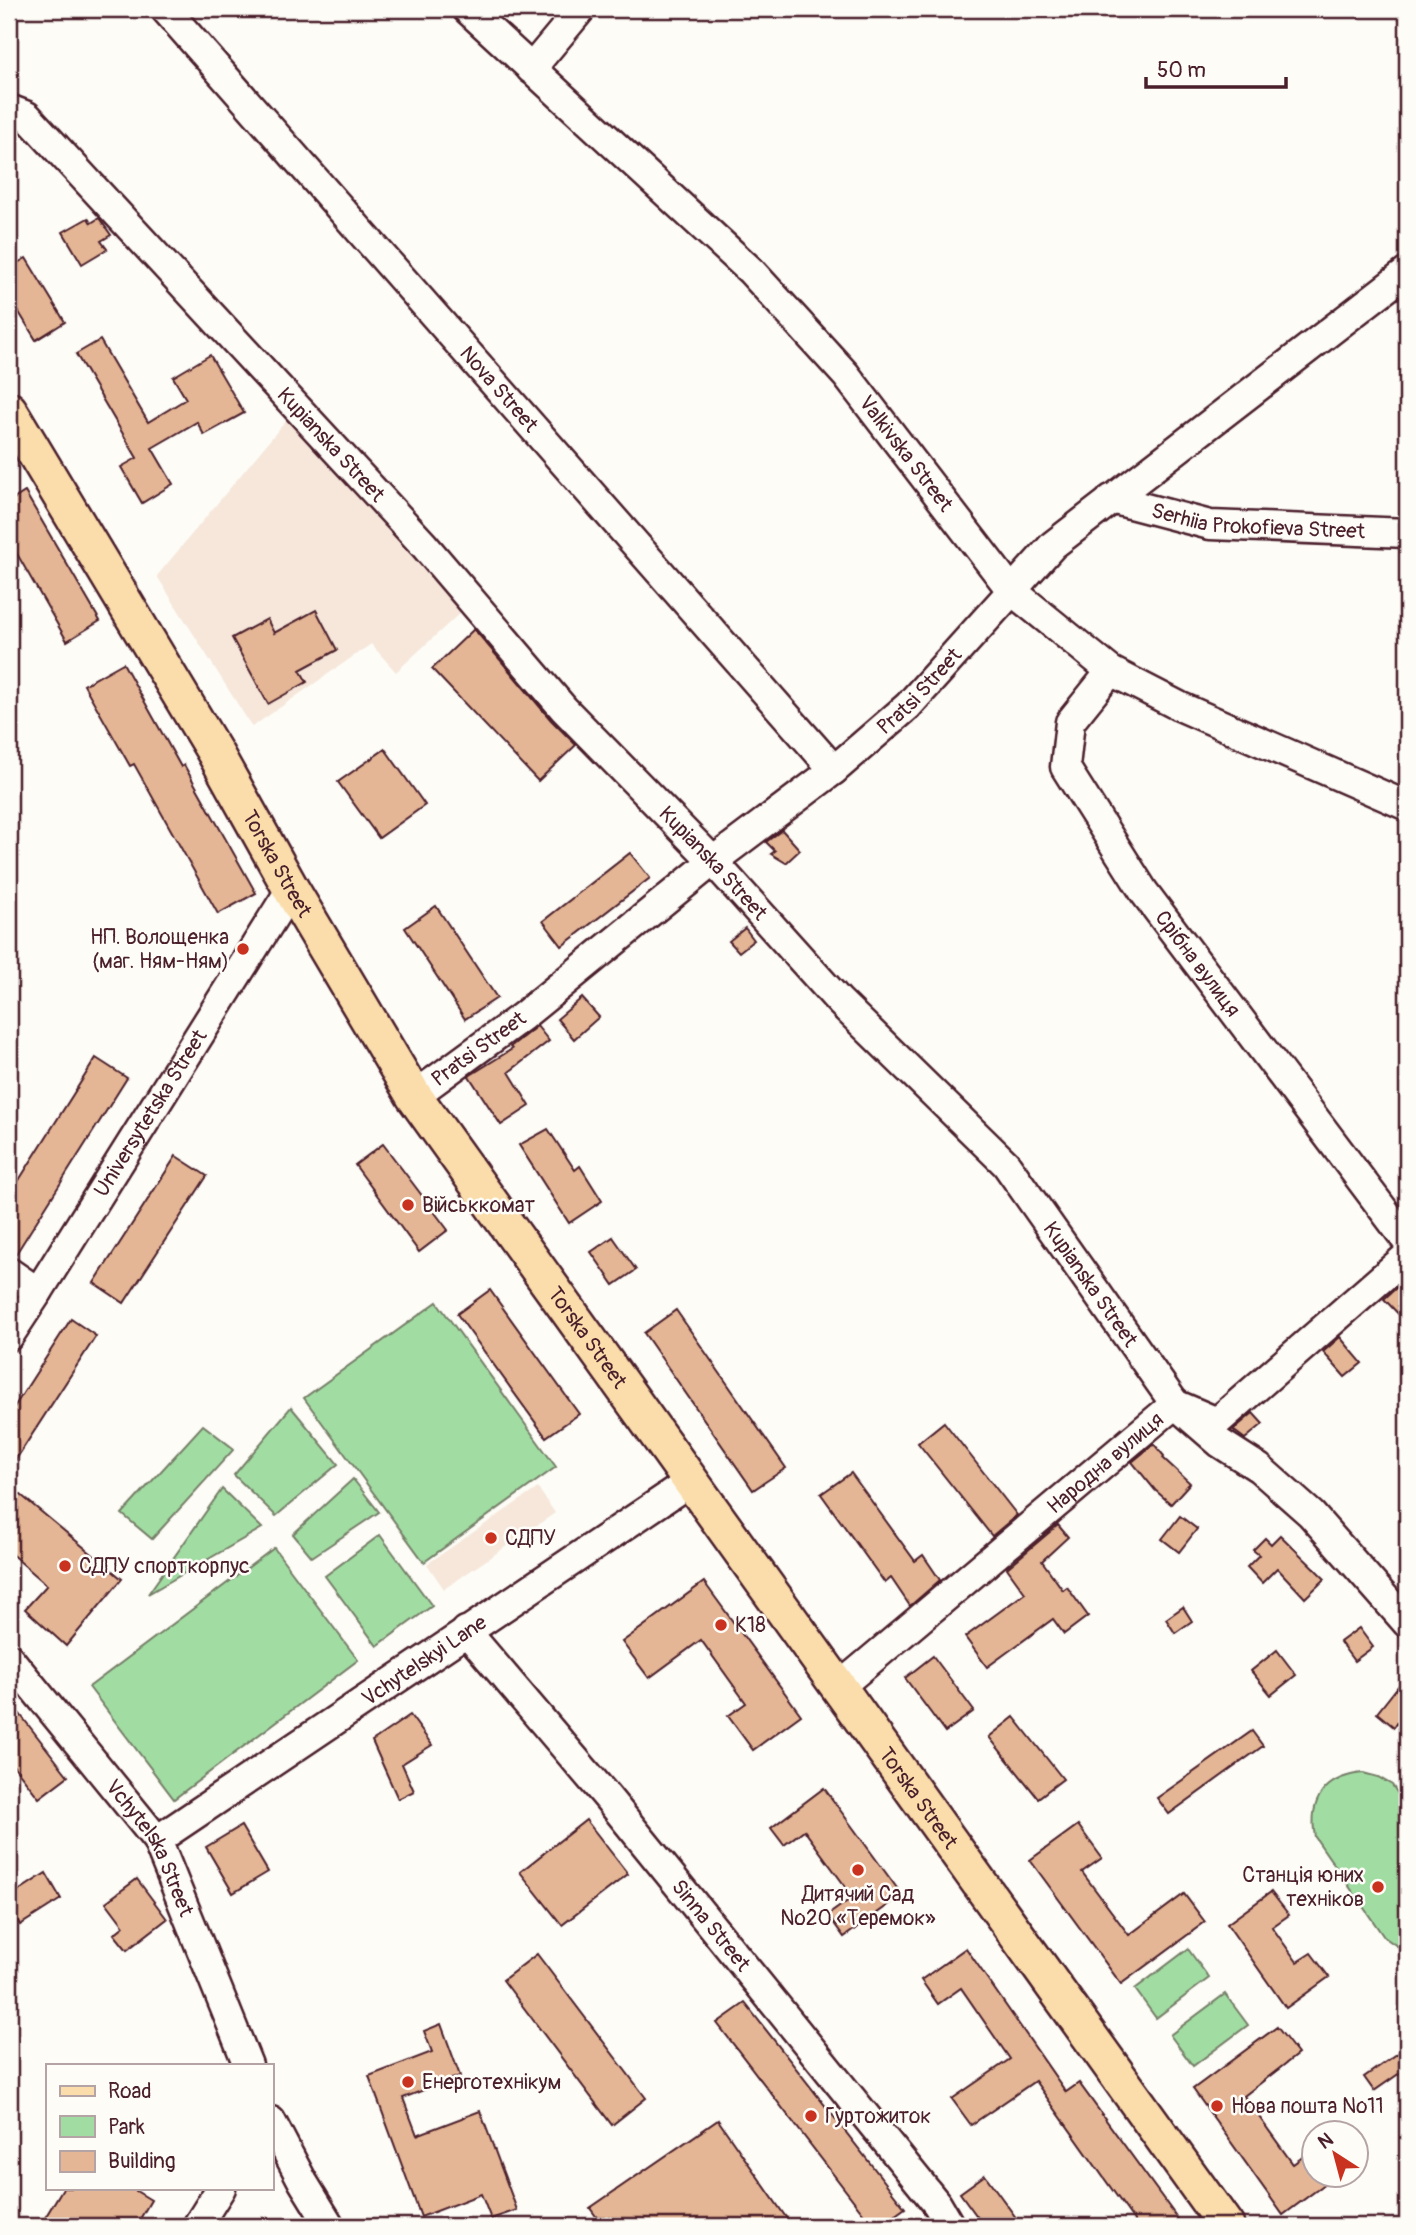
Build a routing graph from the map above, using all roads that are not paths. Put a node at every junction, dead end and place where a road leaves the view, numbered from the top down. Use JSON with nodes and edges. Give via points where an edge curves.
{"nodes":[{"id":1,"x":165,"y":9,"type":"edge"},
{"id":2,"x":467,"y":9,"type":"edge"},
{"id":3,"x":581,"y":9,"type":"edge"},
{"id":4,"x":531,"y":69,"type":"junction"},
{"id":5,"x":9,"y":109,"type":"edge"},
{"id":6,"x":1407,"y":272,"type":"edge"},
{"id":7,"x":9,"y":410,"type":"edge"},
{"id":8,"x":1111,"y":499,"type":"junction"},
{"id":9,"x":1407,"y":533,"type":"edge"},
{"id":10,"x":1011,"y":590,"type":"junction"},
{"id":11,"x":1111,"y":671,"type":"junction"},
{"id":12,"x":834,"y":770,"type":"junction"},
{"id":13,"x":1407,"y":806,"type":"edge"},
{"id":14,"x":713,"y":861,"type":"junction"},
{"id":15,"x":291,"y":889,"type":"junction"},
{"id":16,"x":414,"y":1096,"type":"junction"},
{"id":17,"x":1407,"y":1241,"type":"edge"},
{"id":18,"x":1407,"y":1256,"type":"edge"},
{"id":19,"x":9,"y":1272,"type":"edge"},
{"id":20,"x":38,"y":1292,"type":"junction"},
{"id":21,"x":9,"y":1336,"type":"edge"},
{"id":22,"x":1175,"y":1404,"type":"junction"},
{"id":23,"x":691,"y":1481,"type":"junction"},
{"id":24,"x":1407,"y":1623,"type":"edge"},
{"id":25,"x":466,"y":1630,"type":"junction"},
{"id":26,"x":9,"y":1658,"type":"edge"},
{"id":27,"x":839,"y":1687,"type":"junction"},
{"id":28,"x":157,"y":1840,"type":"junction"},
{"id":29,"x":248,"y":2064,"type":"edge"},
{"id":30,"x":273,"y":2125,"type":"edge"},
{"id":31,"x":220,"y":2190,"type":"edge"},
{"id":32,"x":197,"y":2226,"type":"edge"},
{"id":33,"x":330,"y":2226,"type":"edge"},
{"id":34,"x":950,"y":2226,"type":"edge"},
{"id":35,"x":1226,"y":2226,"type":"edge"}],
"edges":[{"from":1,"to":12,"type":"street","name":"Nova Street"},
{"from":2,"to":4,"type":"street","name":"Valkivska Street"},
{"from":3,"to":4,"type":"street"},
{"from":4,"to":10,"type":"street","name":"Valkivska Street","via":[[759,281],[846,375]]},
{"from":5,"to":14,"type":"street","name":"Kupianska Street","via":[[27,116],[424,545],[564,709]]},
{"from":6,"to":8,"type":"street","name":"Pratsi Street"},
{"from":7,"to":15,"type":"main road","name":"Torska Street","via":[[214,751]]},
{"from":8,"to":9,"type":"street","name":"Serhiia Prokofieva Street","via":[[1210,525]]},
{"from":8,"to":10,"type":"street","name":"Pratsi Street","via":[[1053,545]]},
{"from":10,"to":11,"type":"street","name":"Valkivska Street"},
{"from":10,"to":12,"type":"street","name":"Pratsi Street","via":[[908,706]]},
{"from":11,"to":13,"type":"street","name":"Valkivska Street","via":[[1179,706]]},
{"from":11,"to":17,"type":"street","name":"Срібна вулиця","via":[[1070,723],[1065,767],[1144,892]]},
{"from":12,"to":14,"type":"street","name":"Pratsi Street"},
{"from":14,"to":16,"type":"street","name":"Pratsi Street","via":[[523,1016]]},
{"from":14,"to":22,"type":"street","name":"Kupianska Street","via":[[839,1001],[1006,1164]]},
{"from":15,"to":16,"type":"main road","name":"Torska Street"},
{"from":15,"to":20,"type":"street","name":"Universytetska Street"},
{"from":16,"to":23,"type":"main road","name":"Torska Street"},
{"from":18,"to":22,"type":"street","name":"Народна вулиця","via":[[1217,1422]]},
{"from":19,"to":20,"type":"street"},
{"from":20,"to":21,"type":"street","name":"Universytetska Street"},
{"from":22,"to":24,"type":"street","name":"Kupianska Street","via":[[1311,1514]]},
{"from":22,"to":27,"type":"street","name":"Народна вулиця"},
{"from":23,"to":25,"type":"street","name":"Vchytelskyi Lane"},
{"from":23,"to":27,"type":"main road","name":"Torska Street"},
{"from":25,"to":28,"type":"street","name":"Vchytelskyi Lane"},
{"from":25,"to":34,"type":"street","name":"Sinna Street","via":[[607,1797],[937,2204]]},
{"from":26,"to":28,"type":"street","name":"Vchytelska Street"},
{"from":27,"to":35,"type":"main road","name":"Torska Street"},
{"from":28,"to":29,"type":"street","name":"Vchytelska Street"},
{"from":30,"to":33,"type":"street"},
{"from":31,"to":32,"type":"street"}]}
